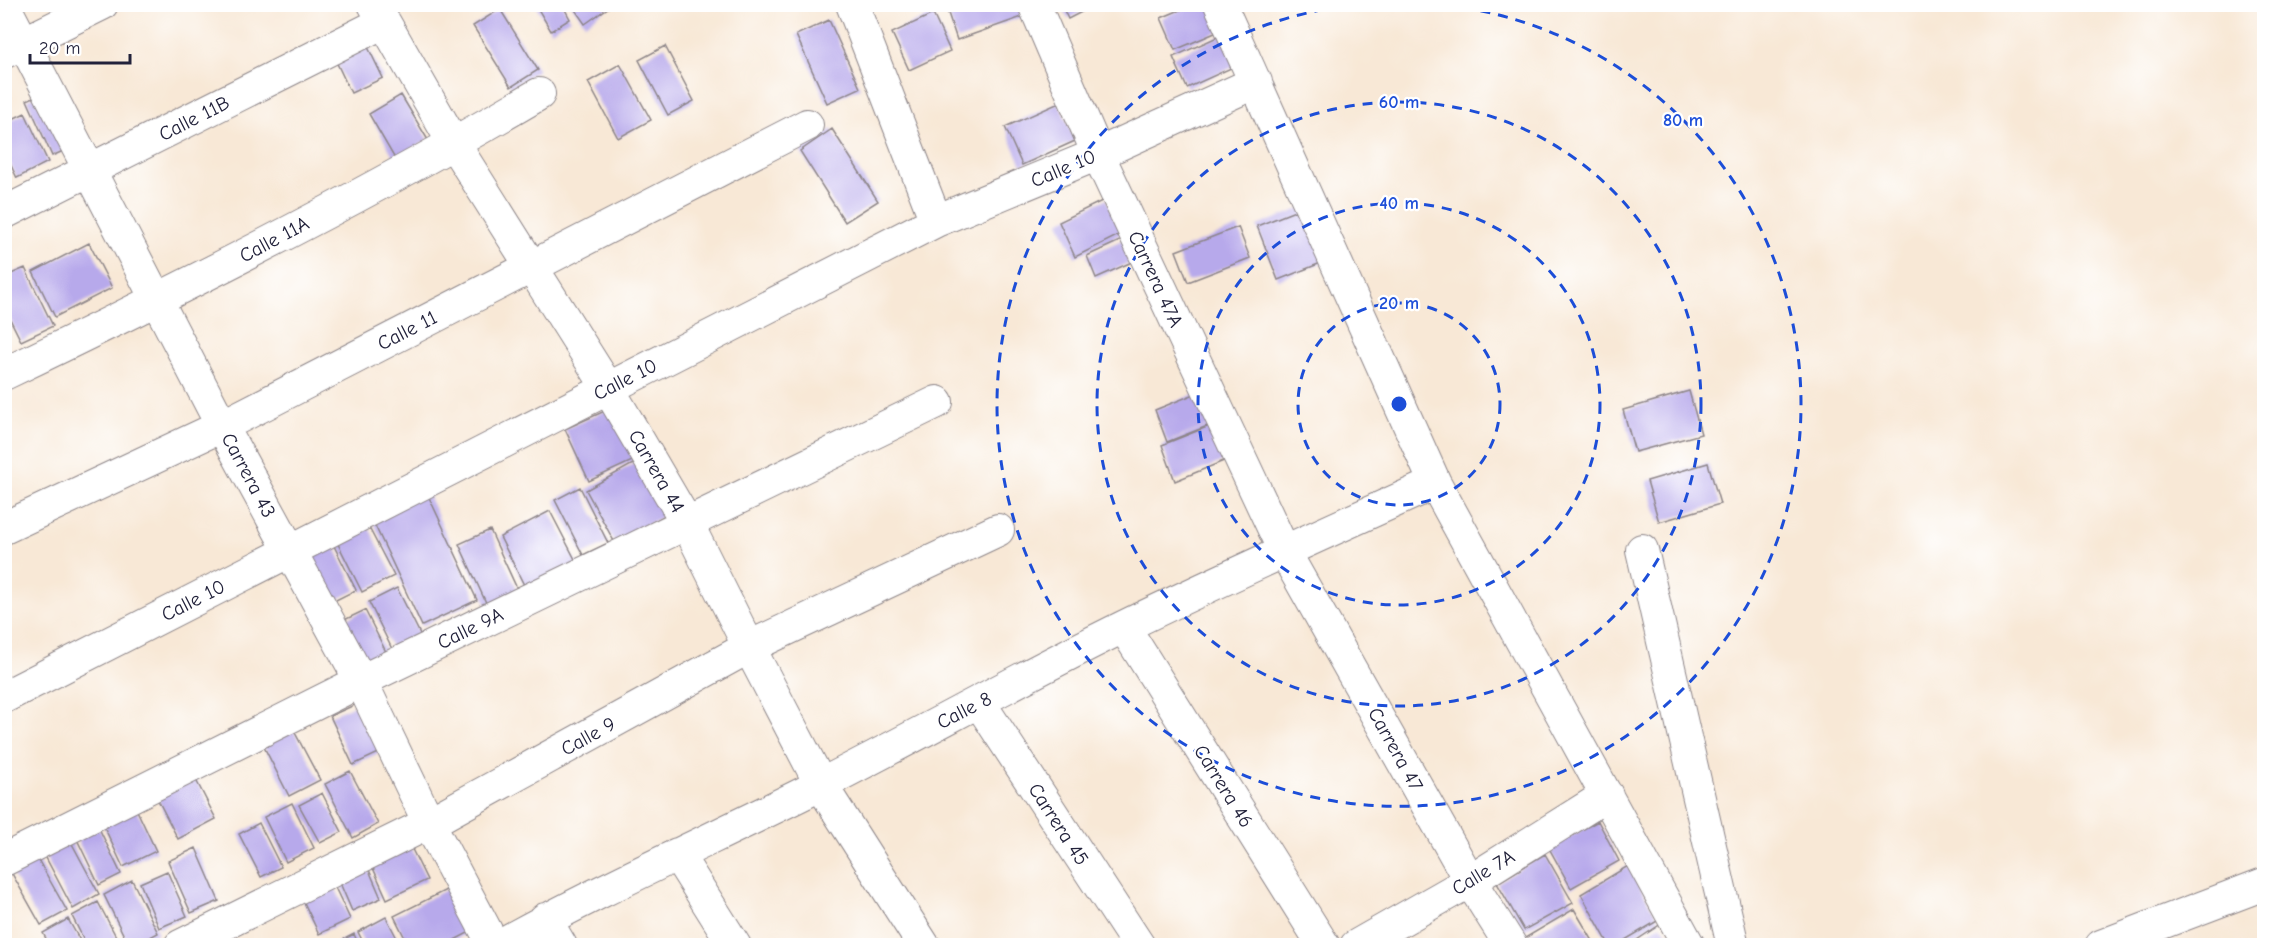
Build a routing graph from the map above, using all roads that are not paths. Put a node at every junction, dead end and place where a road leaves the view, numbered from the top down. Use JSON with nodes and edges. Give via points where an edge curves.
{"nodes":[{"id":1,"x":102,"y":4,"type":"edge"},
{"id":2,"x":852,"y":4,"type":"edge"},
{"id":3,"x":1034,"y":4,"type":"edge"},
{"id":4,"x":1220,"y":4,"type":"edge"},
{"id":5,"x":4,"y":5,"type":"edge"},
{"id":6,"x":379,"y":13,"type":"edge"},
{"id":7,"x":14,"y":48,"type":"edge"},
{"id":8,"x":1256,"y":82,"type":"junction"},
{"id":9,"x":539,"y":94,"type":"dead end"},
{"id":10,"x":807,"y":125,"type":"dead end"},
{"id":11,"x":454,"y":144,"type":"junction"},
{"id":12,"x":1098,"y":154,"type":"junction"},
{"id":13,"x":90,"y":170,"type":"junction"},
{"id":14,"x":4,"y":213,"type":"edge"},
{"id":15,"x":936,"y":221,"type":"junction"},
{"id":16,"x":530,"y":267,"type":"junction"},
{"id":17,"x":156,"y":301,"type":"junction"},
{"id":18,"x":4,"y":374,"type":"edge"},
{"id":19,"x":608,"y":388,"type":"junction"},
{"id":20,"x":937,"y":402,"type":"dead end"},
{"id":21,"x":222,"y":426,"type":"junction"},
{"id":22,"x":1435,"y":483,"type":"junction"},
{"id":23,"x":687,"y":523,"type":"junction"},
{"id":24,"x":4,"y":528,"type":"edge"},
{"id":25,"x":998,"y":530,"type":"dead end"},
{"id":26,"x":289,"y":550,"type":"junction"},
{"id":27,"x":1642,"y":550,"type":"dead end"},
{"id":28,"x":1284,"y":551,"type":"junction"},
{"id":29,"x":1124,"y":627,"type":"junction"},
{"id":30,"x":749,"y":647,"type":"junction"},
{"id":31,"x":361,"y":681,"type":"junction"},
{"id":32,"x":4,"y":697,"type":"edge"},
{"id":33,"x":980,"y":702,"type":"junction"},
{"id":34,"x":821,"y":784,"type":"junction"},
{"id":35,"x":1607,"y":795,"type":"junction"},
{"id":36,"x":429,"y":823,"type":"junction"},
{"id":37,"x":677,"y":854,"type":"junction"},
{"id":38,"x":4,"y":860,"type":"edge"},
{"id":39,"x":1470,"y":881,"type":"junction"},
{"id":40,"x":2265,"y":884,"type":"edge"},
{"id":41,"x":553,"y":932,"type":"edge"},
{"id":42,"x":180,"y":945,"type":"edge"},
{"id":43,"x":496,"y":945,"type":"edge"},
{"id":44,"x":735,"y":945,"type":"edge"},
{"id":45,"x":924,"y":945,"type":"edge"},
{"id":46,"x":1139,"y":945,"type":"edge"},
{"id":47,"x":1324,"y":945,"type":"edge"},
{"id":48,"x":1356,"y":945,"type":"edge"},
{"id":49,"x":1511,"y":945,"type":"edge"},
{"id":50,"x":1689,"y":945,"type":"edge"},
{"id":51,"x":1733,"y":945,"type":"edge"},
{"id":52,"x":2101,"y":945,"type":"edge"}],
"edges":[{"from":1,"to":7,"type":"street"},
{"from":2,"to":15,"type":"street"},
{"from":3,"to":12,"type":"street","name":"Carrera 47A"},
{"from":4,"to":8,"type":"street"},
{"from":5,"to":7,"type":"street","name":"Carrera 43"},
{"from":6,"to":11,"type":"street","name":"Carrera 44"},
{"from":6,"to":13,"type":"street","name":"Calle 11B"},
{"from":7,"to":13,"type":"street","name":"Carrera 43"},
{"from":8,"to":12,"type":"street","name":"Calle 10"},
{"from":8,"to":22,"type":"street"},
{"from":9,"to":11,"type":"street","name":"Calle 11A"},
{"from":10,"to":16,"type":"street","name":"Calle 11"},
{"from":11,"to":16,"type":"street","name":"Carrera 44"},
{"from":11,"to":17,"type":"street","name":"Calle 11A"},
{"from":12,"to":15,"type":"street","name":"Calle 10"},
{"from":12,"to":28,"type":"street","name":"Carrera 47A"},
{"from":13,"to":14,"type":"street","name":"Calle 11B"},
{"from":13,"to":17,"type":"street","name":"Carrera 43"},
{"from":15,"to":19,"type":"street","name":"Calle 10"},
{"from":16,"to":19,"type":"street","name":"Carrera 44"},
{"from":16,"to":21,"type":"street","name":"Calle 11"},
{"from":17,"to":18,"type":"street","name":"Calle 11A"},
{"from":17,"to":21,"type":"street","name":"Carrera 43"},
{"from":19,"to":23,"type":"street","name":"Carrera 44"},
{"from":19,"to":26,"type":"street","name":"Calle 10"},
{"from":20,"to":23,"type":"street","name":"Calle 9A"},
{"from":21,"to":24,"type":"street","name":"Calle 11"},
{"from":21,"to":26,"type":"street","name":"Carrera 43"},
{"from":22,"to":28,"type":"street","name":"Calle 8"},
{"from":22,"to":35,"type":"street"},
{"from":23,"to":30,"type":"street","name":"Carrera 44"},
{"from":23,"to":31,"type":"street","name":"Calle 9A"},
{"from":25,"to":30,"type":"street","name":"Calle 9"},
{"from":26,"to":31,"type":"street","name":"Carrera 43"},
{"from":26,"to":32,"type":"street","name":"Calle 10"},
{"from":27,"to":51,"type":"street"},
{"from":28,"to":29,"type":"street","name":"Calle 8"},
{"from":28,"to":39,"type":"street","name":"Carrera 47"},
{"from":29,"to":33,"type":"street","name":"Calle 8"},
{"from":29,"to":47,"type":"street","name":"Carrera 46"},
{"from":30,"to":34,"type":"street","name":"Carrera 44"},
{"from":30,"to":36,"type":"street","name":"Calle 9"},
{"from":31,"to":36,"type":"street","name":"Carrera 43"},
{"from":31,"to":38,"type":"street","name":"Calle 9A"},
{"from":33,"to":34,"type":"street","name":"Calle 8"},
{"from":33,"to":46,"type":"street","name":"Carrera 45"},
{"from":34,"to":37,"type":"street","name":"Calle 8"},
{"from":34,"to":45,"type":"street","name":"Carrera 44"},
{"from":35,"to":39,"type":"street","name":"Calle 7A"},
{"from":35,"to":50,"type":"street"},
{"from":36,"to":42,"type":"street","name":"Calle 9"},
{"from":36,"to":43,"type":"street","name":"Carrera 43"},
{"from":37,"to":41,"type":"street","name":"Calle 8"},
{"from":37,"to":44,"type":"street"},
{"from":39,"to":48,"type":"street","name":"Calle 7A"},
{"from":39,"to":49,"type":"street","name":"Carrera 47"},
{"from":40,"to":52,"type":"street"},
{"from":41,"to":43,"type":"street","name":"Calle 8"}]}
